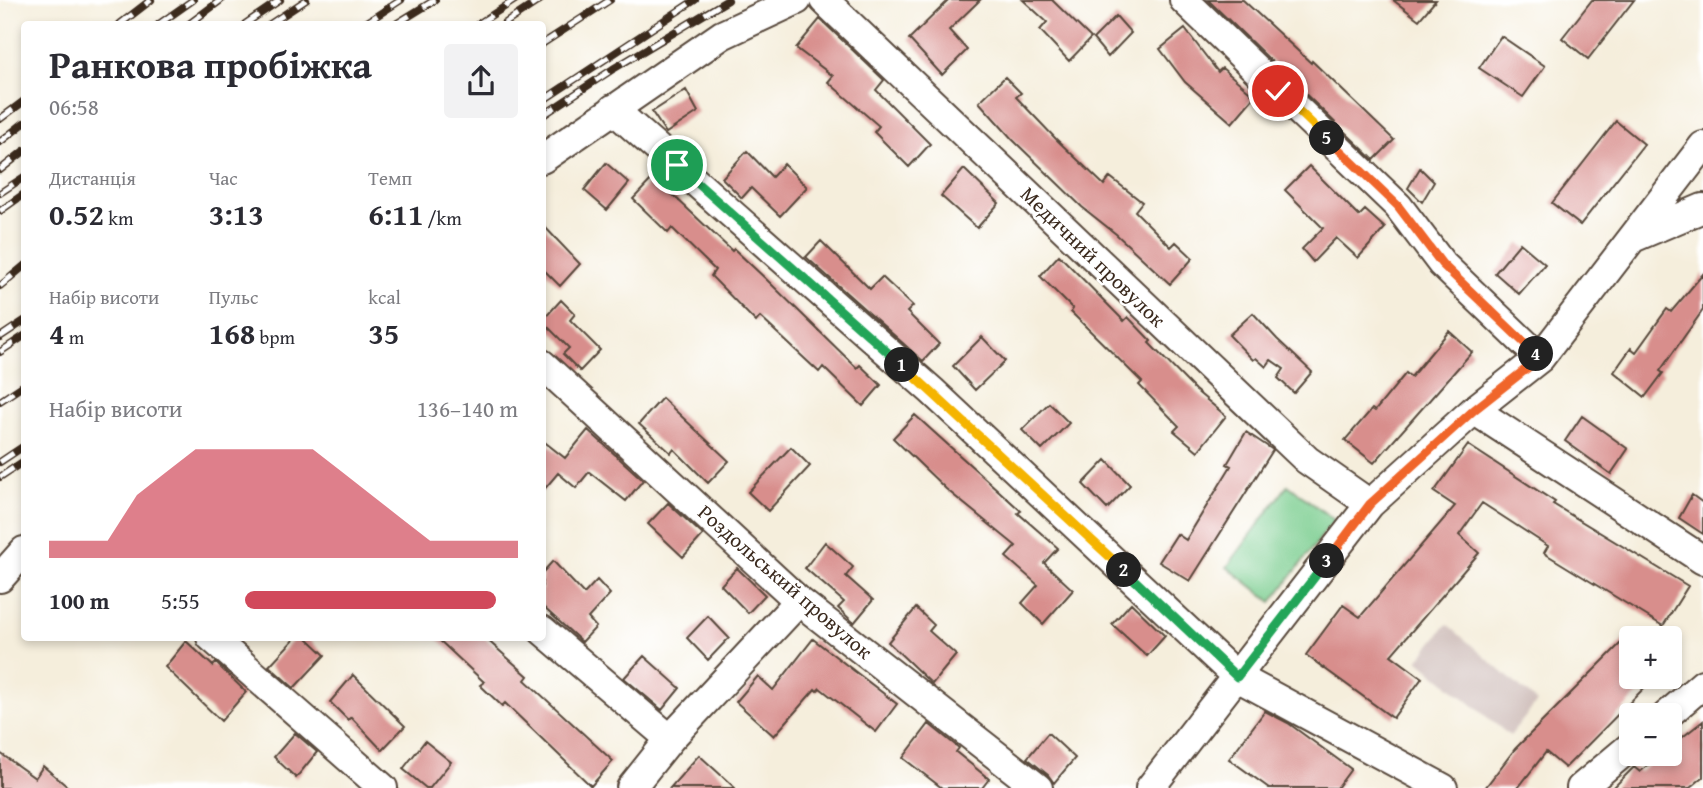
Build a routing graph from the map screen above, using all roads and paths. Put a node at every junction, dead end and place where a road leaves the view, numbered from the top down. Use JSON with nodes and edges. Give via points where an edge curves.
{"nodes":[{"id":1,"x":797,"y":0,"type":"edge"},
{"id":2,"x":824,"y":0,"type":"edge"},
{"id":3,"x":1184,"y":0,"type":"edge"},
{"id":4,"x":613,"y":109,"type":"junction"},
{"id":5,"x":546,"y":156,"type":"edge"},
{"id":6,"x":1700,"y":156,"type":"edge"},
{"id":7,"x":1703,"y":208,"type":"edge"},
{"id":8,"x":1632,"y":238,"type":"junction"},
{"id":9,"x":1540,"y":358,"type":"junction"},
{"id":10,"x":546,"y":368,"type":"edge"},
{"id":11,"x":1474,"y":410,"type":"junction"},
{"id":12,"x":1370,"y":504,"type":"junction"},
{"id":13,"x":21,"y":554,"type":"edge"},
{"id":14,"x":1703,"y":560,"type":"edge"},
{"id":15,"x":0,"y":578,"type":"edge"},
{"id":16,"x":799,"y":601,"type":"junction"},
{"id":17,"x":546,"y":633,"type":"edge"},
{"id":18,"x":216,"y":641,"type":"edge"},
{"id":19,"x":1237,"y":677,"type":"junction"},
{"id":20,"x":1703,"y":684,"type":"edge"},
{"id":21,"x":1681,"y":703,"type":"edge"},
{"id":22,"x":670,"y":738,"type":"junction"},
{"id":23,"x":1619,"y":756,"type":"edge"},
{"id":24,"x":383,"y":788,"type":"edge"},
{"id":25,"x":631,"y":788,"type":"edge"},
{"id":26,"x":1038,"y":788,"type":"edge"},
{"id":27,"x":1150,"y":788,"type":"edge"},
{"id":28,"x":1443,"y":788,"type":"edge"},
{"id":29,"x":1581,"y":788,"type":"edge"}],
"edges":[{"from":1,"to":4,"type":"street","via":[[722,35]]},
{"from":2,"to":12,"type":"street","name":"Медичний провулок","via":[[1307,460]]},
{"from":3,"to":9,"type":"street","via":[[1398,206],[1442,264]]},
{"from":4,"to":5,"type":"street"},
{"from":4,"to":19,"type":"street","via":[[932,391]]},
{"from":6,"to":8,"type":"street"},
{"from":7,"to":8,"type":"street"},
{"from":8,"to":9,"type":"street"},
{"from":9,"to":11,"type":"street"},
{"from":10,"to":16,"type":"street","name":"Роздольський провулок"},
{"from":11,"to":12,"type":"street"},
{"from":11,"to":14,"type":"street"},
{"from":12,"to":19,"type":"street"},
{"from":13,"to":15,"type":"street"},
{"from":16,"to":22,"type":"street"},
{"from":16,"to":26,"type":"street","name":"Роздольський провулок"},
{"from":17,"to":22,"type":"street"},
{"from":18,"to":24,"type":"street"},
{"from":19,"to":27,"type":"street"},
{"from":19,"to":28,"type":"street"},
{"from":20,"to":21,"type":"street"},
{"from":22,"to":25,"type":"street"},
{"from":23,"to":29,"type":"street"}]}
